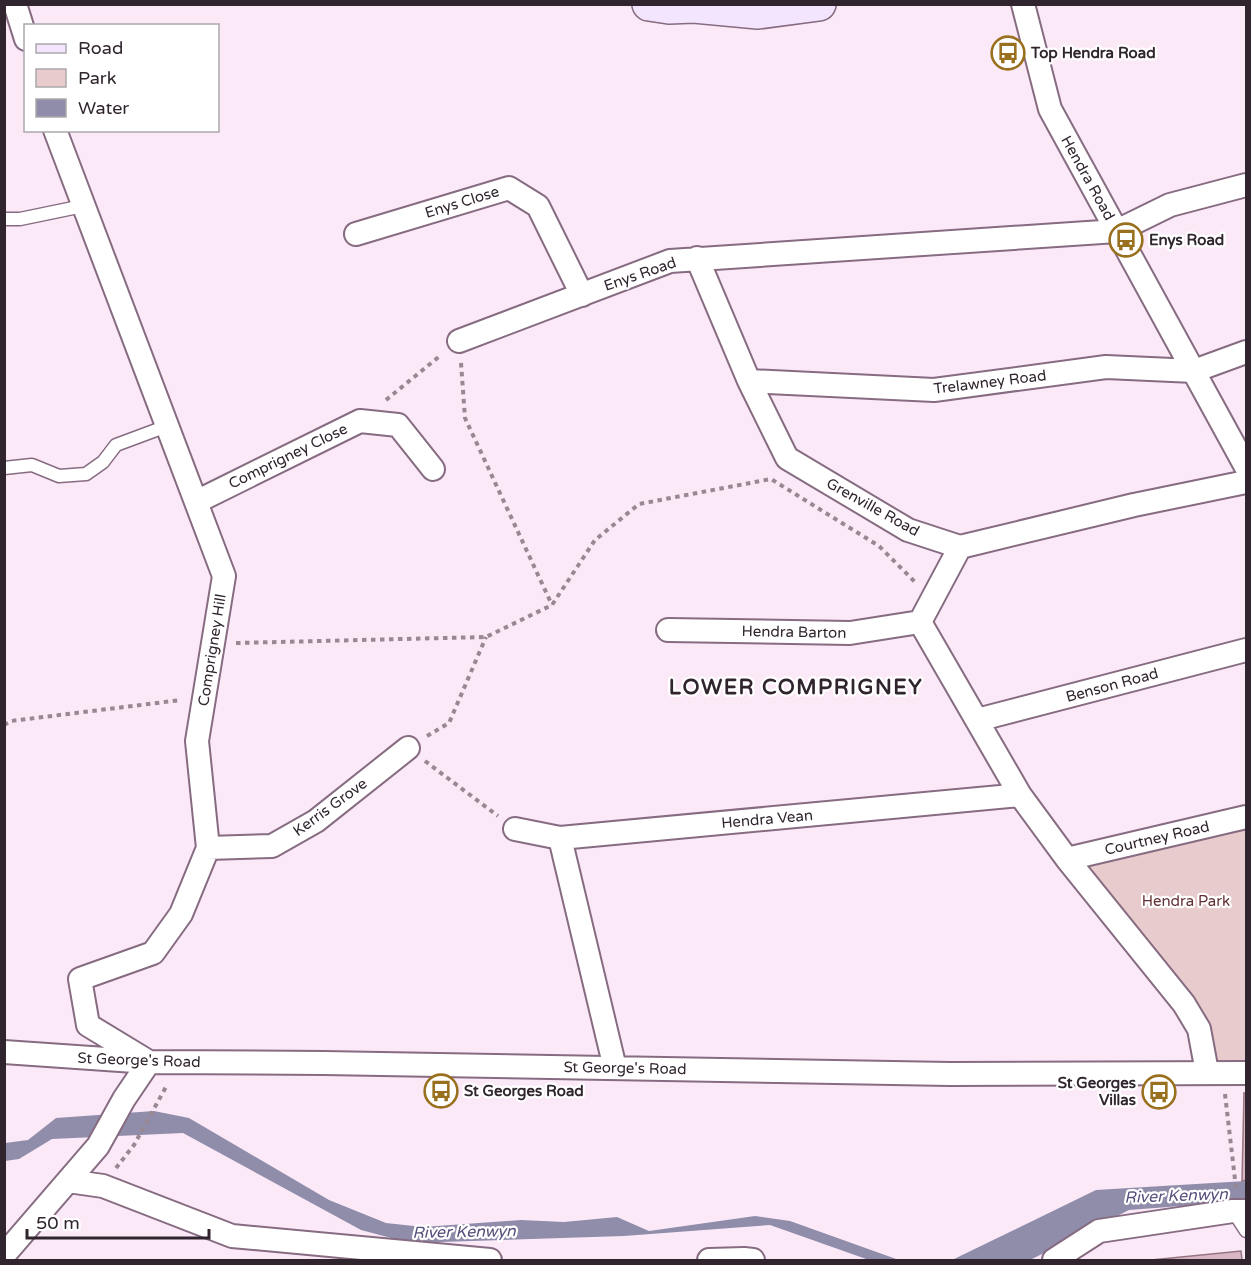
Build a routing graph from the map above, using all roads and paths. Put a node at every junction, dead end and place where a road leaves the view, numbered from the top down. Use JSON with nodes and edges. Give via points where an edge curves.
{"nodes":[{"id":1,"x":15,"y":4,"type":"edge"},
{"id":2,"x":649,"y":4,"type":"edge"},
{"id":3,"x":819,"y":4,"type":"edge"},
{"id":4,"x":1023,"y":4,"type":"edge"},
{"id":5,"x":758,"y":8,"type":"edge"},
{"id":6,"x":24,"y":33,"type":"edge"},
{"id":7,"x":56,"y":132,"type":"edge"},
{"id":8,"x":1246,"y":185,"type":"edge"},
{"id":9,"x":82,"y":206,"type":"junction"},
{"id":10,"x":4,"y":219,"type":"edge"},
{"id":11,"x":1117,"y":231,"type":"junction"},
{"id":12,"x":356,"y":234,"type":"dead end"},
{"id":13,"x":697,"y":258,"type":"junction"},
{"id":14,"x":582,"y":295,"type":"junction"},
{"id":15,"x":459,"y":341,"type":"junction"},
{"id":16,"x":1246,"y":352,"type":"edge"},
{"id":17,"x":1194,"y":371,"type":"junction"},
{"id":18,"x":749,"y":381,"type":"junction"},
{"id":19,"x":360,"y":421,"type":"junction"},
{"id":20,"x":167,"y":426,"type":"junction"},
{"id":21,"x":1246,"y":467,"type":"edge"},
{"id":22,"x":4,"y":468,"type":"edge"},
{"id":23,"x":432,"y":469,"type":"dead end"},
{"id":24,"x":1246,"y":482,"type":"edge"},
{"id":25,"x":196,"y":502,"type":"junction"},
{"id":26,"x":960,"y":547,"type":"junction"},
{"id":27,"x":932,"y":599,"type":"junction"},
{"id":28,"x":552,"y":605,"type":"junction"},
{"id":29,"x":920,"y":622,"type":"junction"},
{"id":30,"x":668,"y":630,"type":"dead end"},
{"id":31,"x":486,"y":637,"type":"junction"},
{"id":32,"x":213,"y":644,"type":"junction"},
{"id":33,"x":1246,"y":650,"type":"edge"},
{"id":34,"x":205,"y":697,"type":"junction"},
{"id":35,"x":976,"y":720,"type":"junction"},
{"id":36,"x":4,"y":725,"type":"edge"},
{"id":37,"x":408,"y":748,"type":"junction"},
{"id":38,"x":1020,"y":795,"type":"junction"},
{"id":39,"x":1246,"y":817,"type":"edge"},
{"id":40,"x":515,"y":829,"type":"joint"},
{"id":41,"x":560,"y":838,"type":"junction"},
{"id":42,"x":208,"y":848,"type":"junction"},
{"id":43,"x":1067,"y":859,"type":"junction"},
{"id":44,"x":4,"y":1052,"type":"edge"},
{"id":45,"x":149,"y":1062,"type":"junction"},
{"id":46,"x":615,"y":1068,"type":"junction"},
{"id":47,"x":1214,"y":1072,"type":"junction"},
{"id":48,"x":1246,"y":1074,"type":"edge"},
{"id":49,"x":162,"y":1094,"type":"dead end"},
{"id":50,"x":134,"y":1145,"type":"dead end"},
{"id":51,"x":1234,"y":1175,"type":"dead end"},
{"id":52,"x":68,"y":1181,"type":"junction"},
{"id":53,"x":1240,"y":1211,"type":"edge"},
{"id":54,"x":1246,"y":1231,"type":"edge"},
{"id":55,"x":4,"y":1255,"type":"edge"},
{"id":56,"x":490,"y":1260,"type":"edge"},
{"id":57,"x":709,"y":1260,"type":"edge"},
{"id":58,"x":753,"y":1260,"type":"edge"},
{"id":59,"x":1054,"y":1260,"type":"edge"}],
"edges":[{"from":1,"to":6,"type":"street"},
{"from":2,"to":5,"type":"main road"},
{"from":3,"to":5,"type":"main road"},
{"from":4,"to":11,"type":"street","name":"Hendra Road","via":[[1050,109]]},
{"from":7,"to":9,"type":"street","name":"Comprigney Hill"},
{"from":8,"to":11,"type":"street","via":[[1170,206]]},
{"from":9,"to":10,"type":"lane"},
{"from":9,"to":20,"type":"street","name":"Comprigney Hill"},
{"from":11,"to":13,"type":"street","name":"Enys Road"},
{"from":11,"to":17,"type":"street","name":"Hendra Road"},
{"from":12,"to":14,"type":"street","name":"Enys Close","via":[[509,188],[538,206]]},
{"from":13,"to":14,"type":"street","name":"Enys Road","via":[[670,261]]},
{"from":13,"to":18,"type":"street","name":"Grenville Road"},
{"from":14,"to":15,"type":"street","name":"Enys Road"},
{"from":15,"to":19,"type":"path"},
{"from":15,"to":28,"type":"path","via":[[465,418]]},
{"from":16,"to":17,"type":"street"},
{"from":17,"to":18,"type":"street","name":"Trelawney Road","via":[[1106,367],[934,390]]},
{"from":17,"to":21,"type":"street","name":"Hendra Road"},
{"from":18,"to":26,"type":"street","name":"Grenville Road","via":[[787,458],[908,530]]},
{"from":19,"to":23,"type":"street","name":"Comprigney Close","via":[[398,425]]},
{"from":19,"to":25,"type":"street","name":"Comprigney Close"},
{"from":20,"to":22,"type":"lane","via":[[116,445],[103,462],[86,474],[59,476],[32,465]]},
{"from":20,"to":25,"type":"street","name":"Comprigney Hill"},
{"from":24,"to":26,"type":"street"},
{"from":25,"to":32,"type":"street","name":"Comprigney Hill","via":[[224,576]]},
{"from":26,"to":27,"type":"street"},
{"from":27,"to":28,"type":"path","via":[[879,546],[771,479],[639,504],[595,540]]},
{"from":27,"to":29,"type":"street"},
{"from":28,"to":31,"type":"path"},
{"from":29,"to":30,"type":"street","name":"Hendra Barton","via":[[850,633]]},
{"from":29,"to":35,"type":"street"},
{"from":31,"to":32,"type":"path"},
{"from":31,"to":37,"type":"path","via":[[449,723]]},
{"from":32,"to":34,"type":"street","name":"Comprigney Hill"},
{"from":33,"to":35,"type":"street","name":"Benson Road"},
{"from":34,"to":36,"type":"path"},
{"from":34,"to":42,"type":"street","name":"Comprigney Hill","via":[[197,741]]},
{"from":35,"to":38,"type":"street"},
{"from":37,"to":40,"type":"path"},
{"from":37,"to":42,"type":"street","name":"Kerris Grove","via":[[316,821],[272,846]]},
{"from":38,"to":41,"type":"street","name":"Hendra Vean"},
{"from":38,"to":43,"type":"street"},
{"from":39,"to":43,"type":"street","name":"Courtney Road"},
{"from":40,"to":41,"type":"street","name":"Hendra Vean"},
{"from":41,"to":46,"type":"street"},
{"from":42,"to":45,"type":"street","name":"Comprigney Hill","via":[[181,914],[153,953],[80,979],[88,1025]]},
{"from":43,"to":47,"type":"street","via":[[1184,1004],[1199,1029]]},
{"from":44,"to":45,"type":"street","name":"St George's Road"},
{"from":45,"to":46,"type":"street","name":"St George's Road"},
{"from":45,"to":52,"type":"street","via":[[98,1146]]},
{"from":46,"to":47,"type":"street","name":"St George's Road","via":[[950,1074]]},
{"from":47,"to":48,"type":"street","name":"St George's Road"},
{"from":47,"to":51,"type":"path"},
{"from":49,"to":50,"type":"path"},
{"from":52,"to":55,"type":"street"},
{"from":52,"to":56,"type":"street","via":[[103,1186],[232,1236]]},
{"from":53,"to":54,"type":"lane"},
{"from":53,"to":59,"type":"street","via":[[1099,1232]]},
{"from":57,"to":58,"type":"street"}]}
